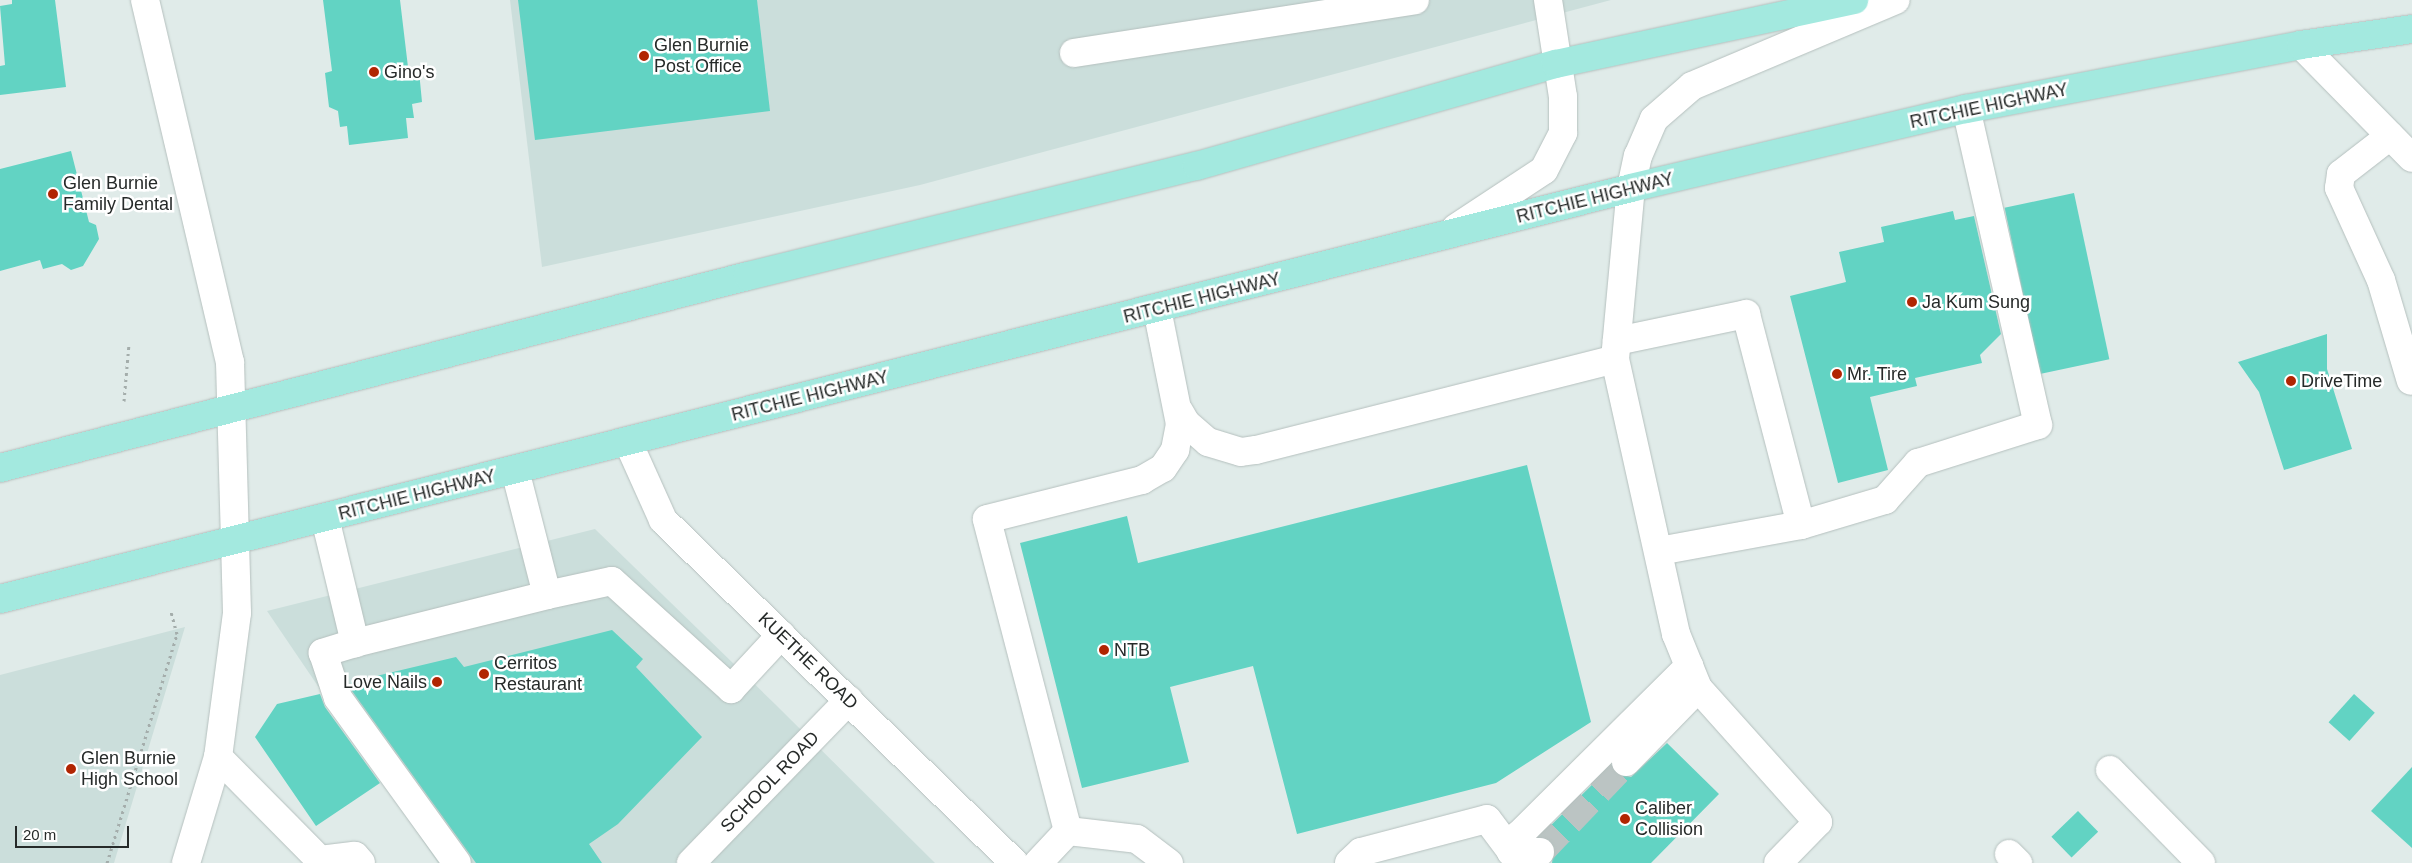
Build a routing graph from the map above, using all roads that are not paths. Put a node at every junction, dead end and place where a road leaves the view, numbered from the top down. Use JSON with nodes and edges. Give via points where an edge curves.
{"nodes":[{"id":1,"x":145,"y":0,"type":"edge"},
{"id":2,"x":1415,"y":0,"type":"edge"},
{"id":3,"x":1548,"y":0,"type":"edge"},
{"id":4,"x":1854,"y":0,"type":"edge"},
{"id":5,"x":1896,"y":0,"type":"edge"},
{"id":6,"x":2412,"y":29,"type":"edge"},
{"id":7,"x":2301,"y":45,"type":"junction"},
{"id":8,"x":1074,"y":53,"type":"dead end"},
{"id":9,"x":1556,"y":64,"type":"junction"},
{"id":10,"x":1966,"y":109,"type":"junction"},
{"id":11,"x":2390,"y":136,"type":"junction"},
{"id":12,"x":2412,"y":158,"type":"edge"},
{"id":13,"x":1631,"y":188,"type":"junction"},
{"id":14,"x":1434,"y":239,"type":"junction"},
{"id":15,"x":1157,"y":309,"type":"junction"},
{"id":16,"x":1616,"y":350,"type":"junction"},
{"id":17,"x":2411,"y":381,"type":"edge"},
{"id":18,"x":232,"y":410,"type":"junction"},
{"id":19,"x":1180,"y":411,"type":"junction"},
{"id":20,"x":628,"y":442,"type":"junction"},
{"id":21,"x":0,"y":468,"type":"edge"},
{"id":22,"x":515,"y":470,"type":"junction"},
{"id":23,"x":325,"y":518,"type":"junction"},
{"id":24,"x":1801,"y":525,"type":"junction"},
{"id":25,"x":235,"y":540,"type":"junction"},
{"id":26,"x":1660,"y":551,"type":"junction"},
{"id":27,"x":547,"y":595,"type":"junction"},
{"id":28,"x":0,"y":599,"type":"edge"},
{"id":29,"x":781,"y":635,"type":"junction"},
{"id":30,"x":355,"y":643,"type":"junction"},
{"id":31,"x":1693,"y":677,"type":"junction"},
{"id":32,"x":849,"y":700,"type":"junction"},
{"id":33,"x":218,"y":757,"type":"junction"},
{"id":34,"x":1626,"y":762,"type":"tunnel mouth"},
{"id":35,"x":2110,"y":770,"type":"dead end"},
{"id":36,"x":1068,"y":831,"type":"junction"},
{"id":37,"x":1523,"y":855,"type":"edge"},
{"id":38,"x":319,"y":862,"type":"edge"},
{"id":39,"x":186,"y":863,"type":"edge"},
{"id":40,"x":361,"y":863,"type":"edge"},
{"id":41,"x":457,"y":863,"type":"edge"},
{"id":42,"x":691,"y":863,"type":"edge"},
{"id":43,"x":1014,"y":863,"type":"edge"},
{"id":44,"x":1038,"y":863,"type":"edge"},
{"id":45,"x":1169,"y":863,"type":"edge"},
{"id":46,"x":1349,"y":863,"type":"edge"},
{"id":47,"x":1778,"y":863,"type":"edge"},
{"id":48,"x":2201,"y":863,"type":"edge"}],
"edges":[{"from":1,"to":18,"type":"street","via":[[230,362]]},
{"from":2,"to":8,"type":"street"},
{"from":3,"to":9,"type":"street"},
{"from":4,"to":9,"type":"main road"},
{"from":5,"to":13,"type":"street","via":[[1692,86],[1667,106],[1646,133]]},
{"from":6,"to":7,"type":"main road","name":"RITCHIE HIGHWAY"},
{"from":7,"to":10,"type":"main road","name":"RITCHIE HIGHWAY"},
{"from":7,"to":11,"type":"street"},
{"from":9,"to":14,"type":"street","via":[[1563,97],[1563,133],[1544,170],[1481,214]]},
{"from":9,"to":18,"type":"main road","via":[[1198,166],[748,276]]},
{"from":10,"to":13,"type":"main road","name":"RITCHIE HIGHWAY"},
{"from":10,"to":24,"type":"street","via":[[2038,425],[1918,463],[1885,500]]},
{"from":11,"to":12,"type":"street"},
{"from":11,"to":17,"type":"street","via":[[2341,174],[2338,188],[2381,280]]},
{"from":13,"to":14,"type":"main road","name":"RITCHIE HIGHWAY"},
{"from":13,"to":16,"type":"street"},
{"from":14,"to":15,"type":"main road","name":"RITCHIE HIGHWAY"},
{"from":15,"to":19,"type":"street"},
{"from":15,"to":20,"type":"main road","name":"RITCHIE HIGHWAY"},
{"from":16,"to":19,"type":"street","via":[[1256,450],[1241,452],[1208,442],[1186,423]]},
{"from":16,"to":24,"type":"street","via":[[1746,314]]},
{"from":16,"to":26,"type":"street"},
{"from":18,"to":21,"type":"main road"},
{"from":18,"to":25,"type":"street"},
{"from":19,"to":36,"type":"street","via":[[1175,450],[1154,476],[987,519]]},
{"from":20,"to":22,"type":"main road","name":"RITCHIE HIGHWAY"},
{"from":20,"to":29,"type":"street","name":"KUETHE ROAD","via":[[663,520]]},
{"from":22,"to":23,"type":"main road","name":"RITCHIE HIGHWAY"},
{"from":22,"to":27,"type":"street"},
{"from":23,"to":25,"type":"main road","name":"RITCHIE HIGHWAY"},
{"from":23,"to":30,"type":"street"},
{"from":24,"to":26,"type":"street"},
{"from":25,"to":28,"type":"main road","name":"RITCHIE HIGHWAY"},
{"from":25,"to":33,"type":"street","via":[[237,613]]},
{"from":26,"to":31,"type":"street","via":[[1676,634]]},
{"from":27,"to":29,"type":"street","via":[[612,581],[731,689]]},
{"from":27,"to":30,"type":"street"},
{"from":29,"to":32,"type":"street","name":"KUETHE ROAD"},
{"from":30,"to":41,"type":"street","via":[[323,653],[338,698]]},
{"from":31,"to":34,"type":"street"},
{"from":31,"to":37,"type":"street","via":[[1519,835]]},
{"from":31,"to":47,"type":"street","via":[[1818,822]]},
{"from":32,"to":42,"type":"street","name":"SCHOOL ROAD"},
{"from":32,"to":43,"type":"street","name":"KUETHE ROAD"},
{"from":33,"to":38,"type":"street"},
{"from":33,"to":39,"type":"street"},
{"from":35,"to":48,"type":"street"},
{"from":36,"to":44,"type":"street"},
{"from":36,"to":45,"type":"street","via":[[1137,839]]},
{"from":37,"to":46,"type":"street","via":[[1487,819],[1361,852]]},
{"from":38,"to":40,"type":"street","via":[[355,856]]}]}
